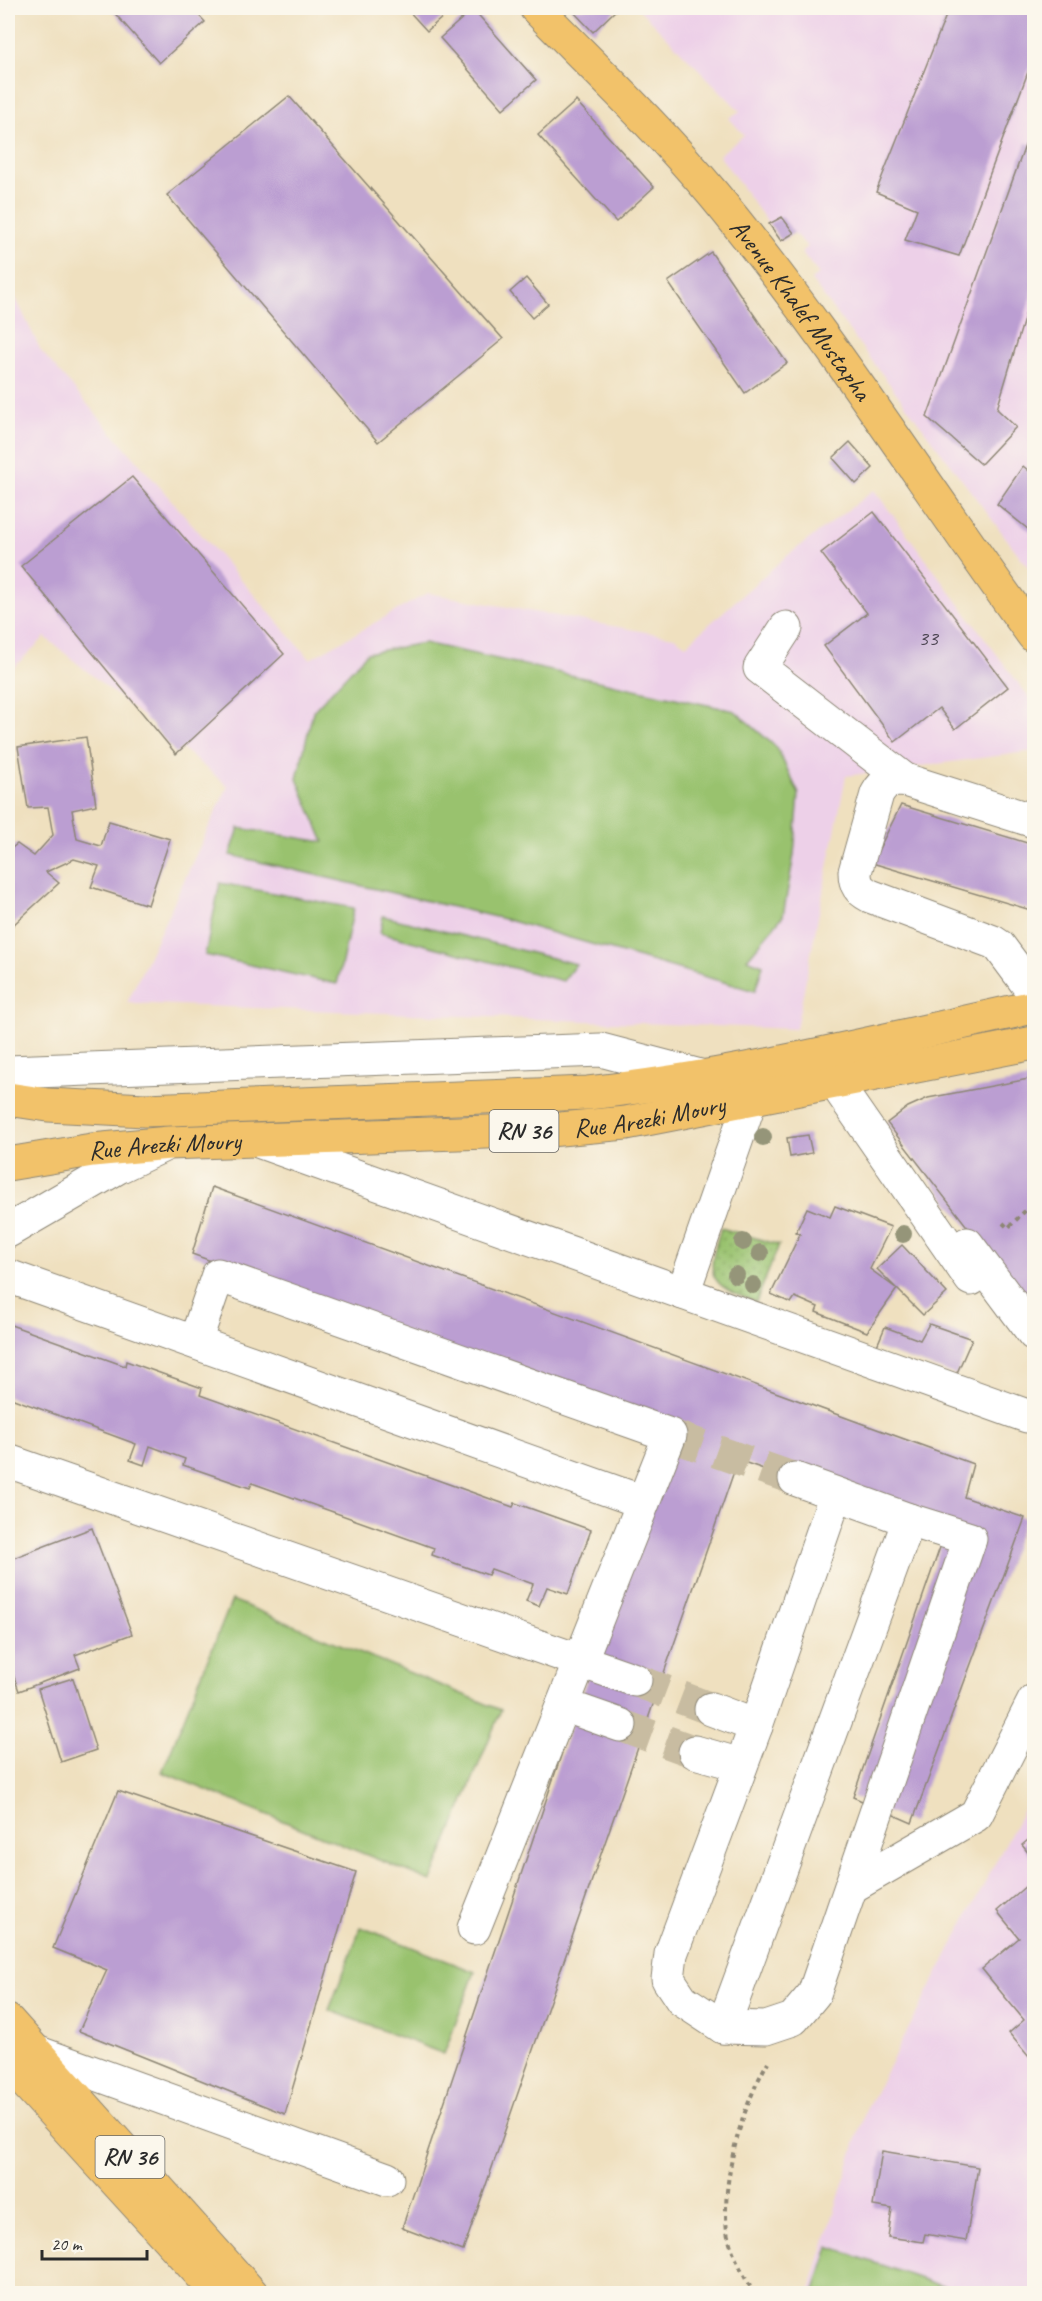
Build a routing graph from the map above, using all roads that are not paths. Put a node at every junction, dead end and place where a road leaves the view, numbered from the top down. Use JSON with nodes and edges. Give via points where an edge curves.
{"nodes":[{"id":1,"x":536,"y":8,"type":"edge"},
{"id":2,"x":786,"y":628,"type":"dead end"},
{"id":3,"x":1035,"y":636,"type":"edge"},
{"id":4,"x":905,"y":780,"type":"junction"},
{"id":5,"x":1035,"y":821,"type":"edge"},
{"id":6,"x":1035,"y":993,"type":"edge"},
{"id":7,"x":1035,"y":1007,"type":"edge"},
{"id":8,"x":1035,"y":1043,"type":"edge"},
{"id":9,"x":8,"y":1072,"type":"edge"},
{"id":10,"x":700,"y":1076,"type":"junction"},
{"id":11,"x":836,"y":1084,"type":"junction"},
{"id":12,"x":8,"y":1099,"type":"edge"},
{"id":13,"x":750,"y":1101,"type":"junction"},
{"id":14,"x":258,"y":1141,"type":"junction"},
{"id":15,"x":169,"y":1143,"type":"junction"},
{"id":16,"x":8,"y":1164,"type":"edge"},
{"id":17,"x":917,"y":1198,"type":"junction"},
{"id":18,"x":8,"y":1231,"type":"edge"},
{"id":19,"x":8,"y":1276,"type":"edge"},
{"id":20,"x":971,"y":1279,"type":"dead end"},
{"id":21,"x":683,"y":1293,"type":"junction"},
{"id":22,"x":1035,"y":1334,"type":"edge"},
{"id":23,"x":195,"y":1342,"type":"junction"},
{"id":24,"x":1027,"y":1416,"type":"dead end"},
{"id":25,"x":8,"y":1461,"type":"edge"},
{"id":26,"x":795,"y":1479,"type":"tunnel mouth"},
{"id":27,"x":836,"y":1494,"type":"junction"},
{"id":28,"x":643,"y":1502,"type":"junction"},
{"id":29,"x":909,"y":1520,"type":"junction"},
{"id":30,"x":579,"y":1662,"type":"junction"},
{"id":31,"x":634,"y":1680,"type":"tunnel mouth"},
{"id":32,"x":1035,"y":1701,"type":"edge"},
{"id":33,"x":563,"y":1705,"type":"junction"},
{"id":34,"x":711,"y":1708,"type":"tunnel mouth"},
{"id":35,"x":620,"y":1725,"type":"tunnel mouth"},
{"id":36,"x":756,"y":1726,"type":"junction"},
{"id":37,"x":695,"y":1752,"type":"tunnel mouth"},
{"id":38,"x":741,"y":1765,"type":"junction"},
{"id":39,"x":851,"y":1887,"type":"junction"},
{"id":40,"x":474,"y":1928,"type":"dead end"},
{"id":41,"x":8,"y":2021,"type":"edge"},
{"id":42,"x":723,"y":2027,"type":"junction"},
{"id":43,"x":22,"y":2058,"type":"edge"},
{"id":44,"x":387,"y":2179,"type":"dead end"},
{"id":45,"x":219,"y":2294,"type":"edge"},
{"id":46,"x":252,"y":2294,"type":"edge"}],
"edges":[{"from":1,"to":3,"type":"main road","name":"Avenue Khalef Mustapha","via":[[713,194],[768,264]]},
{"from":2,"to":4,"type":"street","via":[[760,668]]},
{"from":4,"to":5,"type":"street"},
{"from":4,"to":6,"type":"street","via":[[891,780],[877,794],[855,872],[860,891],[993,942]]},
{"from":7,"to":10,"type":"main road","name":"Rue Arezki Moury","number":"RN 36"},
{"from":8,"to":11,"type":"main road","name":"Rue Arezki Moury","number":"RN 36"},
{"from":9,"to":10,"type":"street","via":[[602,1050]]},
{"from":10,"to":12,"type":"main road","name":"Rue Arezki Moury","number":"RN 36","via":[[627,1089],[548,1096],[168,1110],[48,1106]]},
{"from":11,"to":13,"type":"main road","name":"Rue Arezki Moury","number":"RN 36"},
{"from":11,"to":17,"type":"street"},
{"from":13,"to":14,"type":"main road","name":"Rue Arezki Moury","number":"RN 36","via":[[588,1128]]},
{"from":13,"to":21,"type":"street"},
{"from":14,"to":15,"type":"main road","name":"Rue Arezki Moury","number":"RN 36"},
{"from":14,"to":21,"type":"street"},
{"from":15,"to":16,"type":"main road","name":"Rue Arezki Moury","number":"RN 36","via":[[92,1150]]},
{"from":15,"to":18,"type":"street","via":[[118,1167]]},
{"from":17,"to":20,"type":"street"},
{"from":17,"to":22,"type":"street","via":[[941,1209]]},
{"from":19,"to":23,"type":"street"},
{"from":21,"to":24,"type":"street"},
{"from":23,"to":28,"type":"street"},
{"from":23,"to":28,"type":"street","via":[[218,1275],[670,1435]]},
{"from":25,"to":30,"type":"street"},
{"from":26,"to":27,"type":"street"},
{"from":27,"to":29,"type":"street"},
{"from":27,"to":36,"type":"street"},
{"from":28,"to":30,"type":"street"},
{"from":29,"to":39,"type":"street","via":[[970,1539]]},
{"from":29,"to":42,"type":"street"},
{"from":30,"to":31,"type":"street"},
{"from":30,"to":33,"type":"street"},
{"from":32,"to":39,"type":"street","via":[[976,1815]]},
{"from":33,"to":35,"type":"street"},
{"from":33,"to":40,"type":"street"},
{"from":34,"to":36,"type":"street"},
{"from":36,"to":38,"type":"street"},
{"from":37,"to":38,"type":"street"},
{"from":38,"to":42,"type":"street","via":[[671,1954],[668,1979],[682,2000]]},
{"from":39,"to":42,"type":"street","via":[[814,1994],[794,2019],[766,2028]]},
{"from":41,"to":43,"type":"main road","number":"RN 36"},
{"from":43,"to":44,"type":"street"},
{"from":43,"to":45,"type":"main road","number":"RN 36"},
{"from":43,"to":46,"type":"main road","number":"RN 36"}]}
